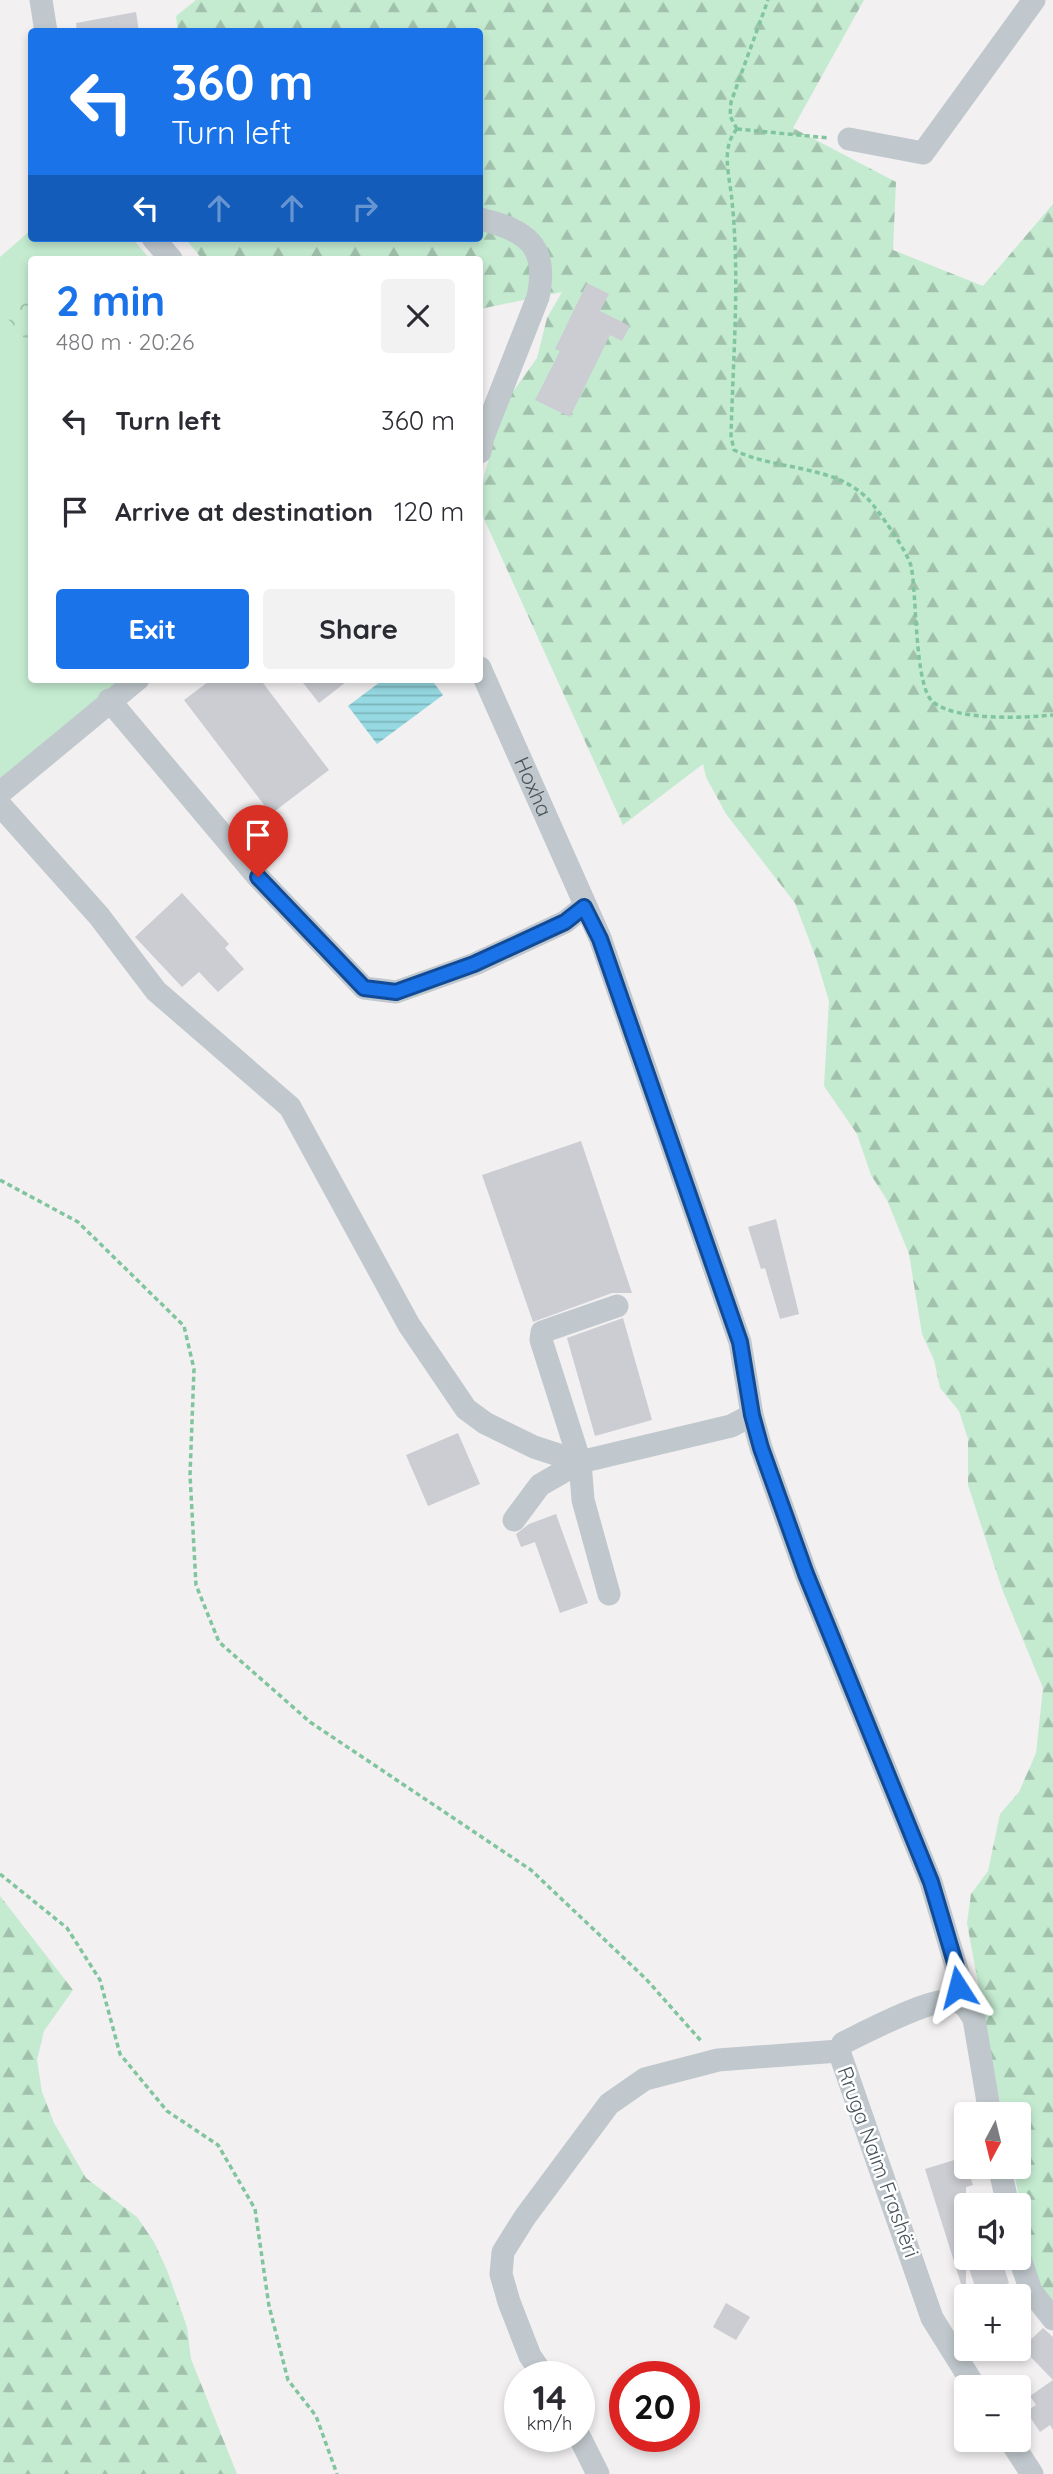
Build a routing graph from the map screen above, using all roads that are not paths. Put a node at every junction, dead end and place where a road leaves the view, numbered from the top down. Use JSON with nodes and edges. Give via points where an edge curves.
{"nodes":[{"id":1,"x":41,"y":0,"type":"edge"},
{"id":2,"x":1034,"y":0,"type":"edge"},
{"id":3,"x":45,"y":28,"type":"edge"},
{"id":4,"x":849,"y":139,"type":"road end"},
{"id":5,"x":483,"y":220,"type":"edge"},
{"id":6,"x":156,"y":242,"type":"edge"},
{"id":7,"x":168,"y":256,"type":"edge"},
{"id":8,"x":483,"y":435,"type":"edge"},
{"id":9,"x":483,"y":675,"type":"edge"},
{"id":10,"x":132,"y":683,"type":"edge"},
{"id":11,"x":109,"y":700,"type":"junction"},
{"id":12,"x":0,"y":793,"type":"edge"},
{"id":13,"x":0,"y":805,"type":"edge"},
{"id":14,"x":584,"y":907,"type":"junction"},
{"id":15,"x":617,"y":1306,"type":"dead end"},
{"id":16,"x":752,"y":1415,"type":"junction"},
{"id":17,"x":580,"y":1462,"type":"junction"},
{"id":18,"x":514,"y":1520,"type":"dead end"},
{"id":19,"x":609,"y":1594,"type":"dead end"},
{"id":20,"x":955,"y":2000,"type":"junction"},
{"id":21,"x":839,"y":2051,"type":"junction"},
{"id":22,"x":988,"y":2102,"type":"edge"},
{"id":23,"x":1024,"y":2270,"type":"edge"},
{"id":24,"x":1053,"y":2319,"type":"edge"},
{"id":25,"x":534,"y":2361,"type":"edge"},
{"id":26,"x":968,"y":2375,"type":"edge"},
{"id":27,"x":587,"y":2452,"type":"edge"},
{"id":28,"x":1018,"y":2452,"type":"edge"},
{"id":29,"x":598,"y":2474,"type":"edge"},
{"id":30,"x":1032,"y":2474,"type":"edge"}],
"edges":[{"from":1,"to":3,"type":"street"},
{"from":2,"to":4,"type":"street","via":[[923,153]]},
{"from":5,"to":8,"type":"street","via":[[503,224],[531,241],[542,262],[543,276]]},
{"from":6,"to":7,"type":"street"},
{"from":9,"to":14,"type":"street","name":"Hoxha"},
{"from":10,"to":11,"type":"street"},
{"from":11,"to":12,"type":"street"},
{"from":11,"to":14,"type":"street","via":[[258,877],[364,988],[396,992],[474,964],[565,922]]},
{"from":13,"to":17,"type":"street","via":[[99,916],[156,991],[290,1107],[409,1325],[466,1409],[534,1447]]},
{"from":14,"to":16,"type":"street","name":"Hoxha","via":[[600,939],[740,1342]]},
{"from":15,"to":17,"type":"street","via":[[542,1332]]},
{"from":16,"to":17,"type":"street","via":[[731,1426]]},
{"from":16,"to":20,"type":"street","name":"Hoxha","via":[[806,1574],[931,1882],[958,1973]]},
{"from":17,"to":18,"type":"street","via":[[540,1485]]},
{"from":17,"to":19,"type":"street","via":[[583,1500]]},
{"from":20,"to":21,"type":"street","name":"Rruga Naim Frashëri","via":[[906,2013],[843,2043]]},
{"from":20,"to":22,"type":"street","via":[[967,2006],[974,2019]]},
{"from":21,"to":25,"type":"street","via":[[718,2060],[645,2079],[609,2104],[503,2252],[501,2274]]},
{"from":21,"to":26,"type":"street","name":"Rruga Naim Frashëri","via":[[932,2318]]},
{"from":23,"to":24,"type":"street","via":[[1031,2291]]},
{"from":27,"to":29,"type":"street"},
{"from":28,"to":30,"type":"street"}]}
